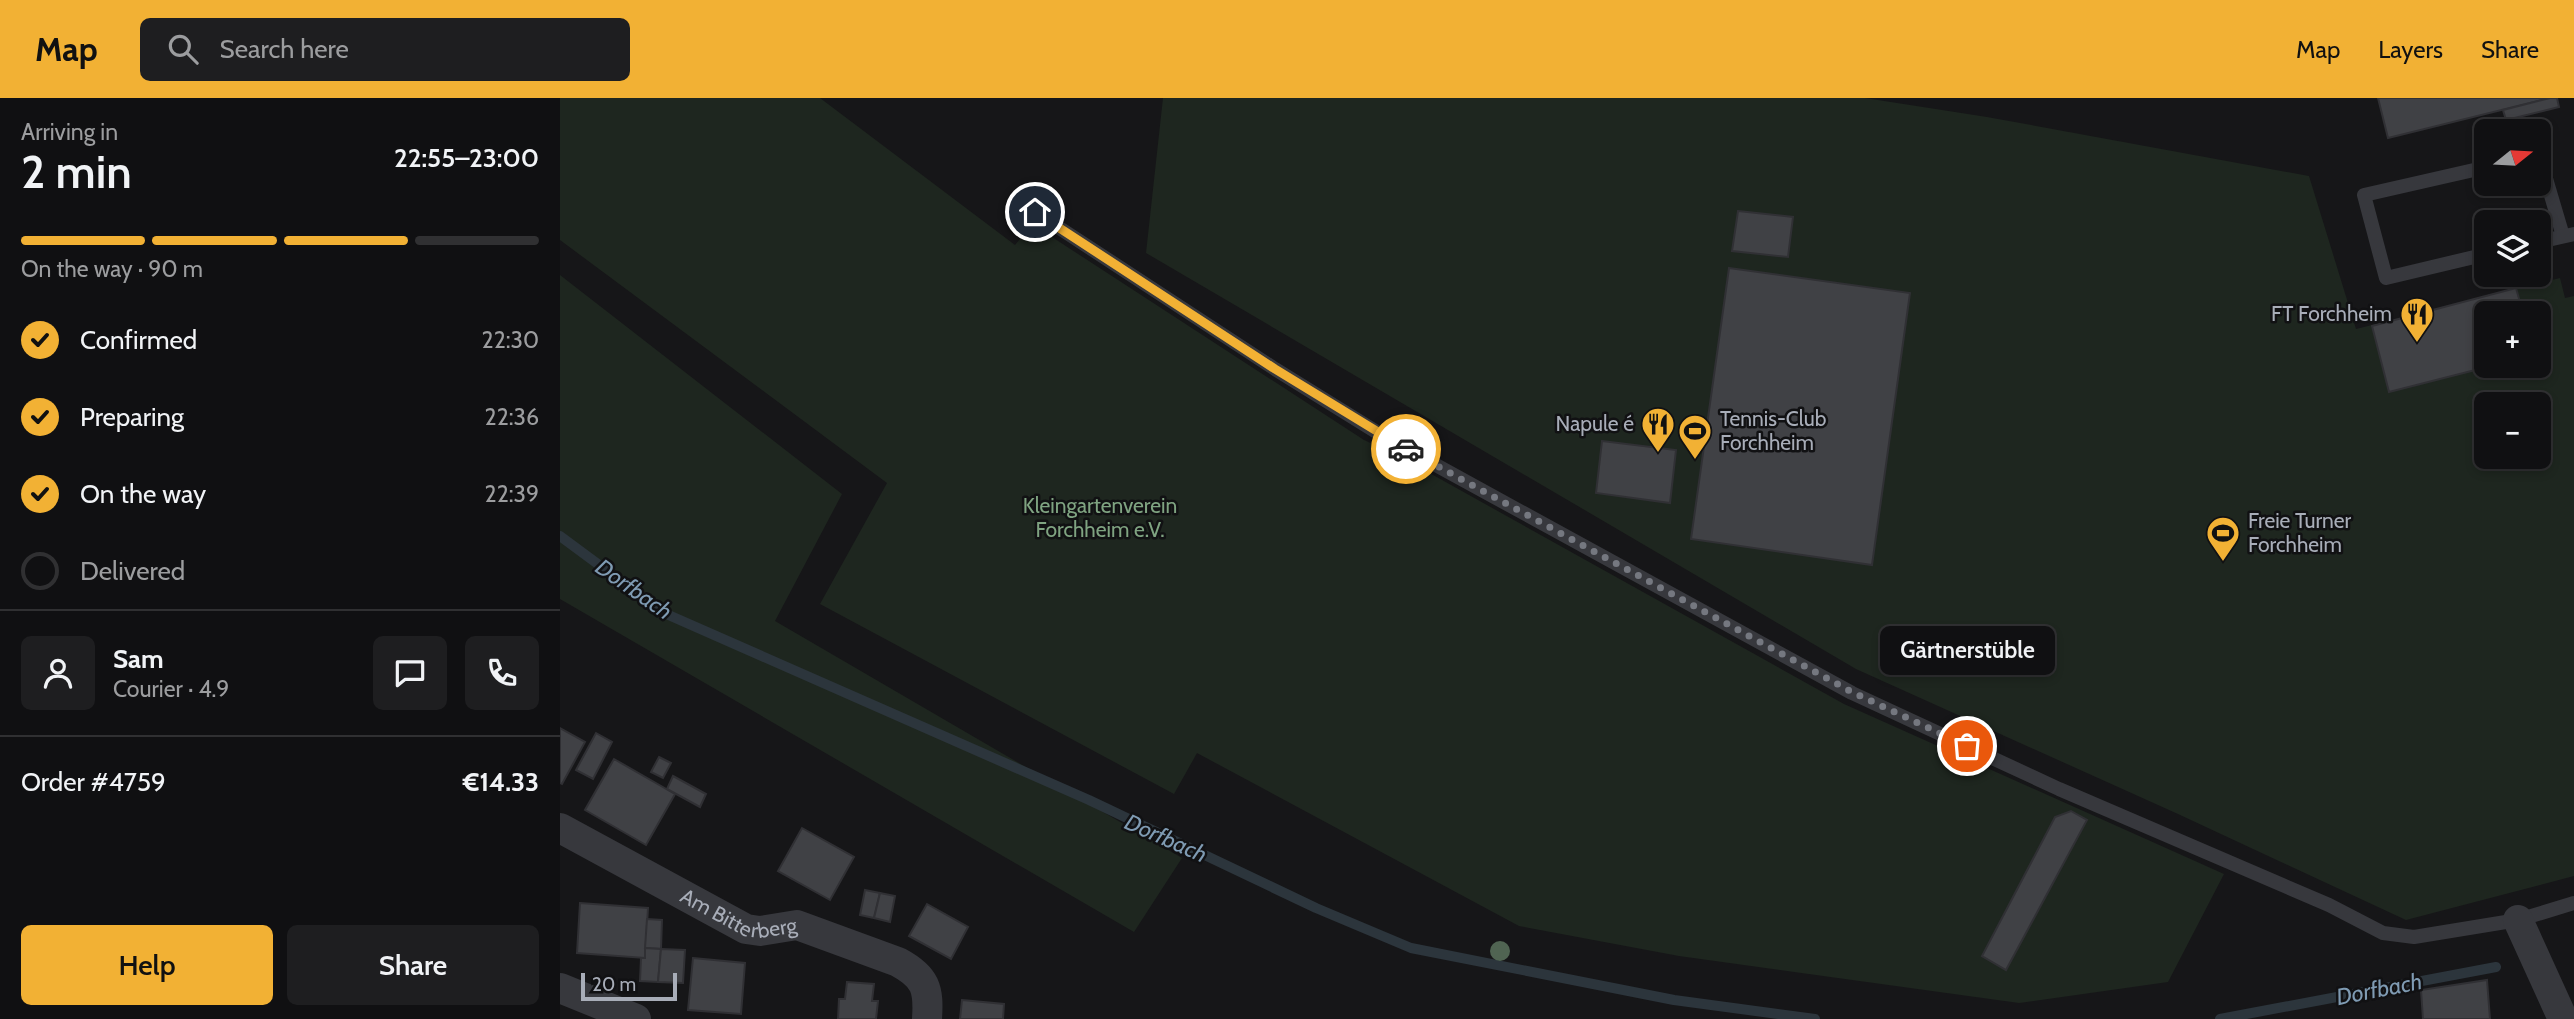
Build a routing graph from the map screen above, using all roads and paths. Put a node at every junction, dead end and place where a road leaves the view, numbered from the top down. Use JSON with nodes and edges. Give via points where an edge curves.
{"nodes":[{"id":1,"x":2474,"y":170,"type":"edge"},
{"id":2,"x":2552,"y":191,"type":"edge"},
{"id":3,"x":1035,"y":212,"type":"dead end"},
{"id":4,"x":2568,"y":235,"type":"edge"},
{"id":5,"x":2474,"y":257,"type":"edge"},
{"id":6,"x":560,"y":828,"type":"edge"},
{"id":7,"x":2574,"y":903,"type":"edge"},
{"id":8,"x":2518,"y":920,"type":"junction"},
{"id":9,"x":560,"y":988,"type":"edge"},
{"id":10,"x":636,"y":1019,"type":"edge"},
{"id":11,"x":927,"y":1019,"type":"edge"},
{"id":12,"x":2563,"y":1019,"type":"edge"}],
"edges":[{"from":1,"to":5,"type":"lane","via":[[2364,195],[2386,278]]},
{"from":2,"to":4,"type":"lane"},
{"from":3,"to":8,"type":"lane","via":[[1383,436],[1852,692],[2383,933],[2414,937]]},
{"from":6,"to":11,"type":"street","name":"Am Bitterberg","via":[[746,929],[797,925],[898,962],[923,981]]},
{"from":7,"to":8,"type":"lane"},
{"from":8,"to":12,"type":"street"},
{"from":9,"to":10,"type":"street"}]}
